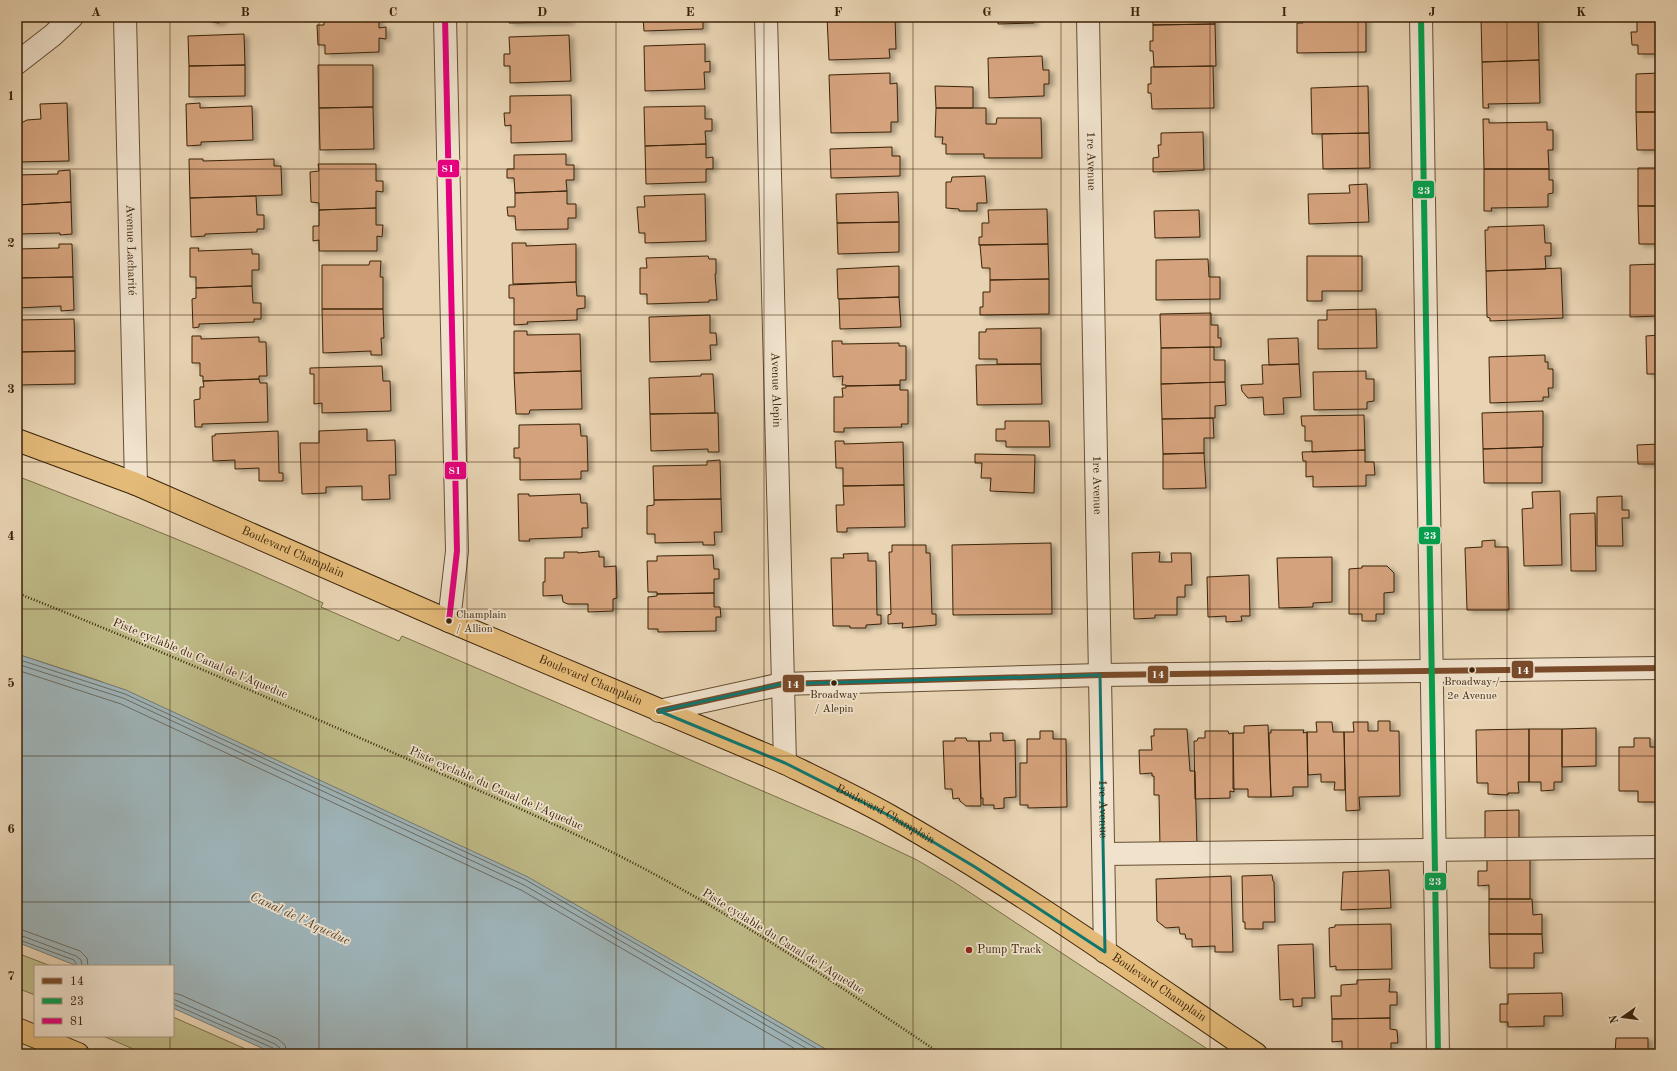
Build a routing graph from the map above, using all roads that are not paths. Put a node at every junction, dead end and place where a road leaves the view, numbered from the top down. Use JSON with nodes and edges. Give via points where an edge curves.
{"nodes":[{"id":1,"x":72,"y":17,"type":"edge"},
{"id":2,"x":125,"y":17,"type":"edge"},
{"id":3,"x":445,"y":17,"type":"edge"},
{"id":4,"x":766,"y":17,"type":"edge"},
{"id":5,"x":1088,"y":17,"type":"edge"},
{"id":6,"x":1421,"y":17,"type":"edge"},
{"id":7,"x":17,"y":63,"type":"edge"},
{"id":8,"x":17,"y":440,"type":"edge"},
{"id":9,"x":136,"y":484,"type":"junction"},
{"id":10,"x":449,"y":621,"type":"junction"},
{"id":11,"x":1660,"y":668,"type":"edge"},
{"id":12,"x":1432,"y":672,"type":"junction"},
{"id":13,"x":1100,"y":675,"type":"junction"},
{"id":14,"x":782,"y":684,"type":"junction"},
{"id":15,"x":659,"y":711,"type":"junction"},
{"id":16,"x":785,"y":763,"type":"junction"},
{"id":17,"x":1660,"y":847,"type":"edge"},
{"id":18,"x":1435,"y":850,"type":"junction"},
{"id":19,"x":1104,"y":854,"type":"junction"},
{"id":20,"x":1106,"y":952,"type":"junction"},
{"id":21,"x":17,"y":1029,"type":"edge"},
{"id":22,"x":34,"y":1036,"type":"edge"},
{"id":23,"x":37,"y":1037,"type":"edge"},
{"id":24,"x":78,"y":1054,"type":"edge"},
{"id":25,"x":1256,"y":1054,"type":"edge"},
{"id":26,"x":1438,"y":1054,"type":"edge"}],
"edges":[{"from":1,"to":7,"type":"street"},
{"from":2,"to":9,"type":"street","name":"Avenue Lacharité"},
{"from":3,"to":10,"type":"street","via":[[457,550]]},
{"from":4,"to":14,"type":"street","name":"Avenue Alepin"},
{"from":5,"to":13,"type":"street","name":"1re Avenue"},
{"from":6,"to":12,"type":"street"},
{"from":8,"to":9,"type":"main road","name":"Boulevard Champlain"},
{"from":9,"to":10,"type":"main road","name":"Boulevard Champlain"},
{"from":10,"to":15,"type":"main road","name":"Boulevard Champlain"},
{"from":11,"to":12,"type":"street"},
{"from":12,"to":13,"type":"street"},
{"from":12,"to":18,"type":"street"},
{"from":13,"to":14,"type":"street"},
{"from":13,"to":19,"type":"street","name":"1re Avenue"},
{"from":14,"to":15,"type":"street"},
{"from":14,"to":16,"type":"street","name":"Avenue Alepin"},
{"from":15,"to":16,"type":"main road","name":"Boulevard Champlain"},
{"from":16,"to":20,"type":"main road","name":"Boulevard Champlain","via":[[890,816],[975,867]]},
{"from":17,"to":18,"type":"street"},
{"from":18,"to":19,"type":"street"},
{"from":18,"to":26,"type":"street"},
{"from":19,"to":20,"type":"street","name":"1re Avenue"},
{"from":20,"to":25,"type":"main road","name":"Boulevard Champlain"},
{"from":21,"to":22,"type":"main road"},
{"from":23,"to":24,"type":"main road"}]}
